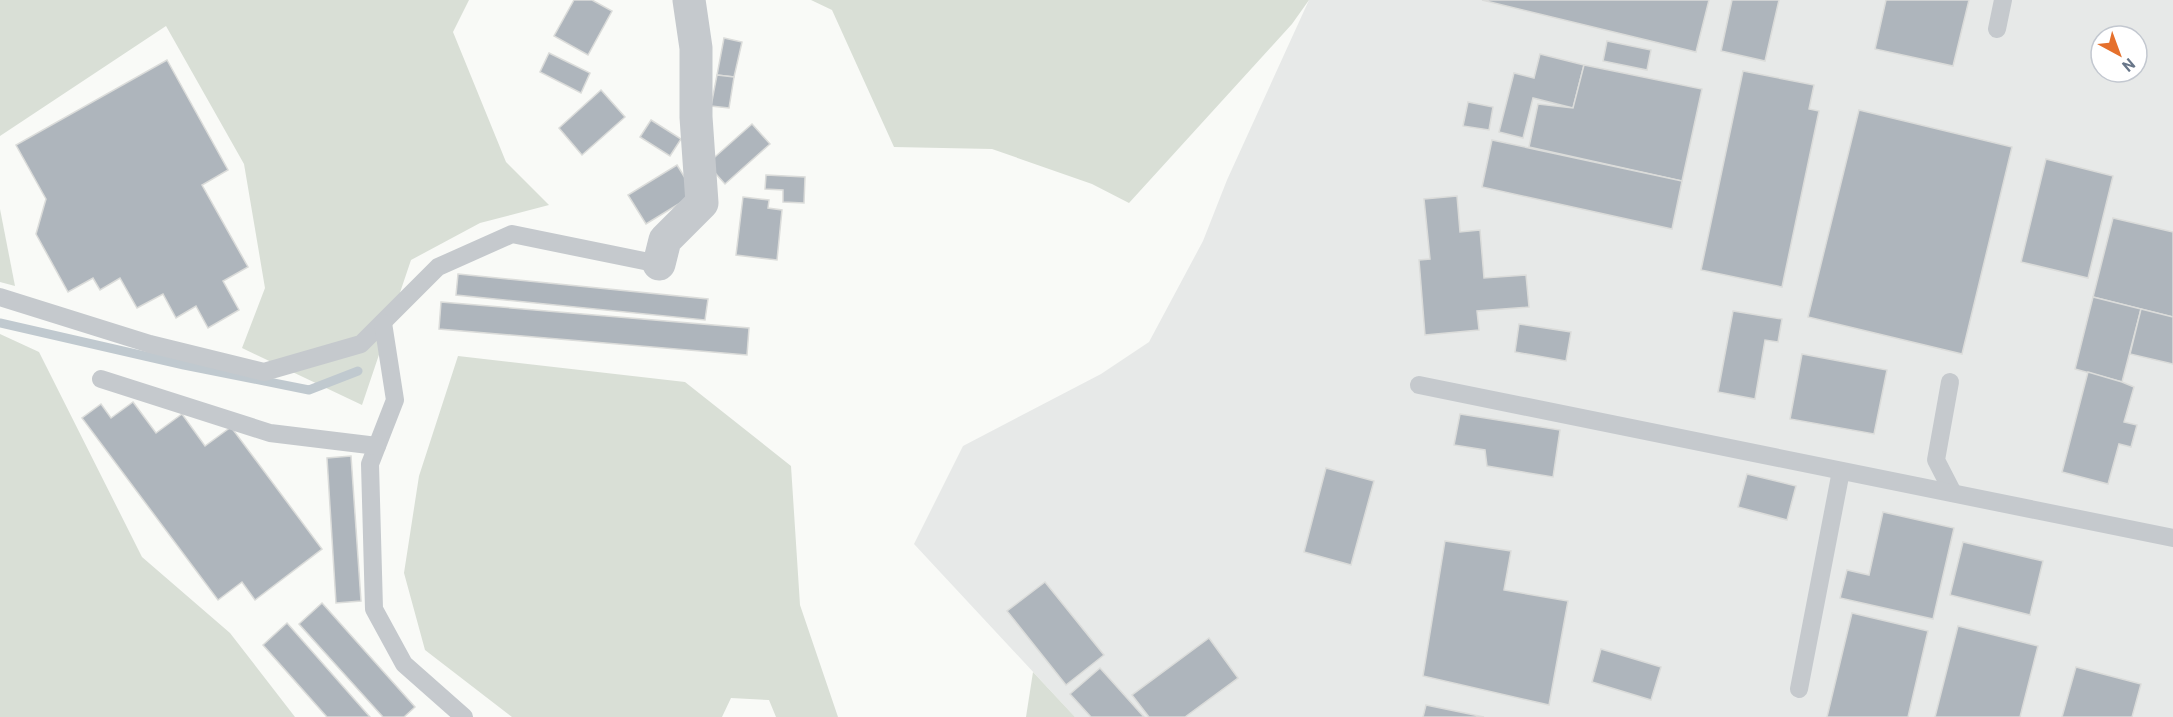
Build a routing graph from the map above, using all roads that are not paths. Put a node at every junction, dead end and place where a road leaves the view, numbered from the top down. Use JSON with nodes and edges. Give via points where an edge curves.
{"nodes":[{"id":1,"x":688,"y":0,"type":"edge"},
{"id":2,"x":2003,"y":0,"type":"edge"},
{"id":3,"x":1997,"y":29,"type":"dead end"},
{"id":4,"x":658,"y":264,"type":"joint"},
{"id":5,"x":0,"y":297,"type":"edge"},
{"id":6,"x":383,"y":323,"type":"junction"},
{"id":7,"x":101,"y":379,"type":"dead end"},
{"id":8,"x":1950,"y":382,"type":"dead end"},
{"id":9,"x":1419,"y":385,"type":"dead end"},
{"id":10,"x":377,"y":446,"type":"junction"},
{"id":11,"x":1841,"y":471,"type":"junction"},
{"id":12,"x":1953,"y":493,"type":"junction"},
{"id":13,"x":2173,"y":538,"type":"edge"},
{"id":14,"x":1799,"y":689,"type":"dead end"},
{"id":15,"x":464,"y":717,"type":"edge"}],
"edges":[{"from":1,"to":4,"type":"street","via":[[696,48],[702,203],[665,240]]},
{"from":2,"to":3,"type":"lane"},
{"from":4,"to":6,"type":"lane","via":[[512,234],[438,267]]},
{"from":5,"to":6,"type":"lane","via":[[150,344],[264,372],[361,344]]},
{"from":6,"to":10,"type":"lane","via":[[395,400]]},
{"from":7,"to":10,"type":"lane","via":[[270,432]]},
{"from":8,"to":12,"type":"lane","via":[[1936,460]]},
{"from":9,"to":11,"type":"lane"},
{"from":10,"to":15,"type":"lane","via":[[370,464],[374,609],[404,664]]},
{"from":11,"to":12,"type":"lane"},
{"from":11,"to":14,"type":"lane"},
{"from":12,"to":13,"type":"lane"}]}
